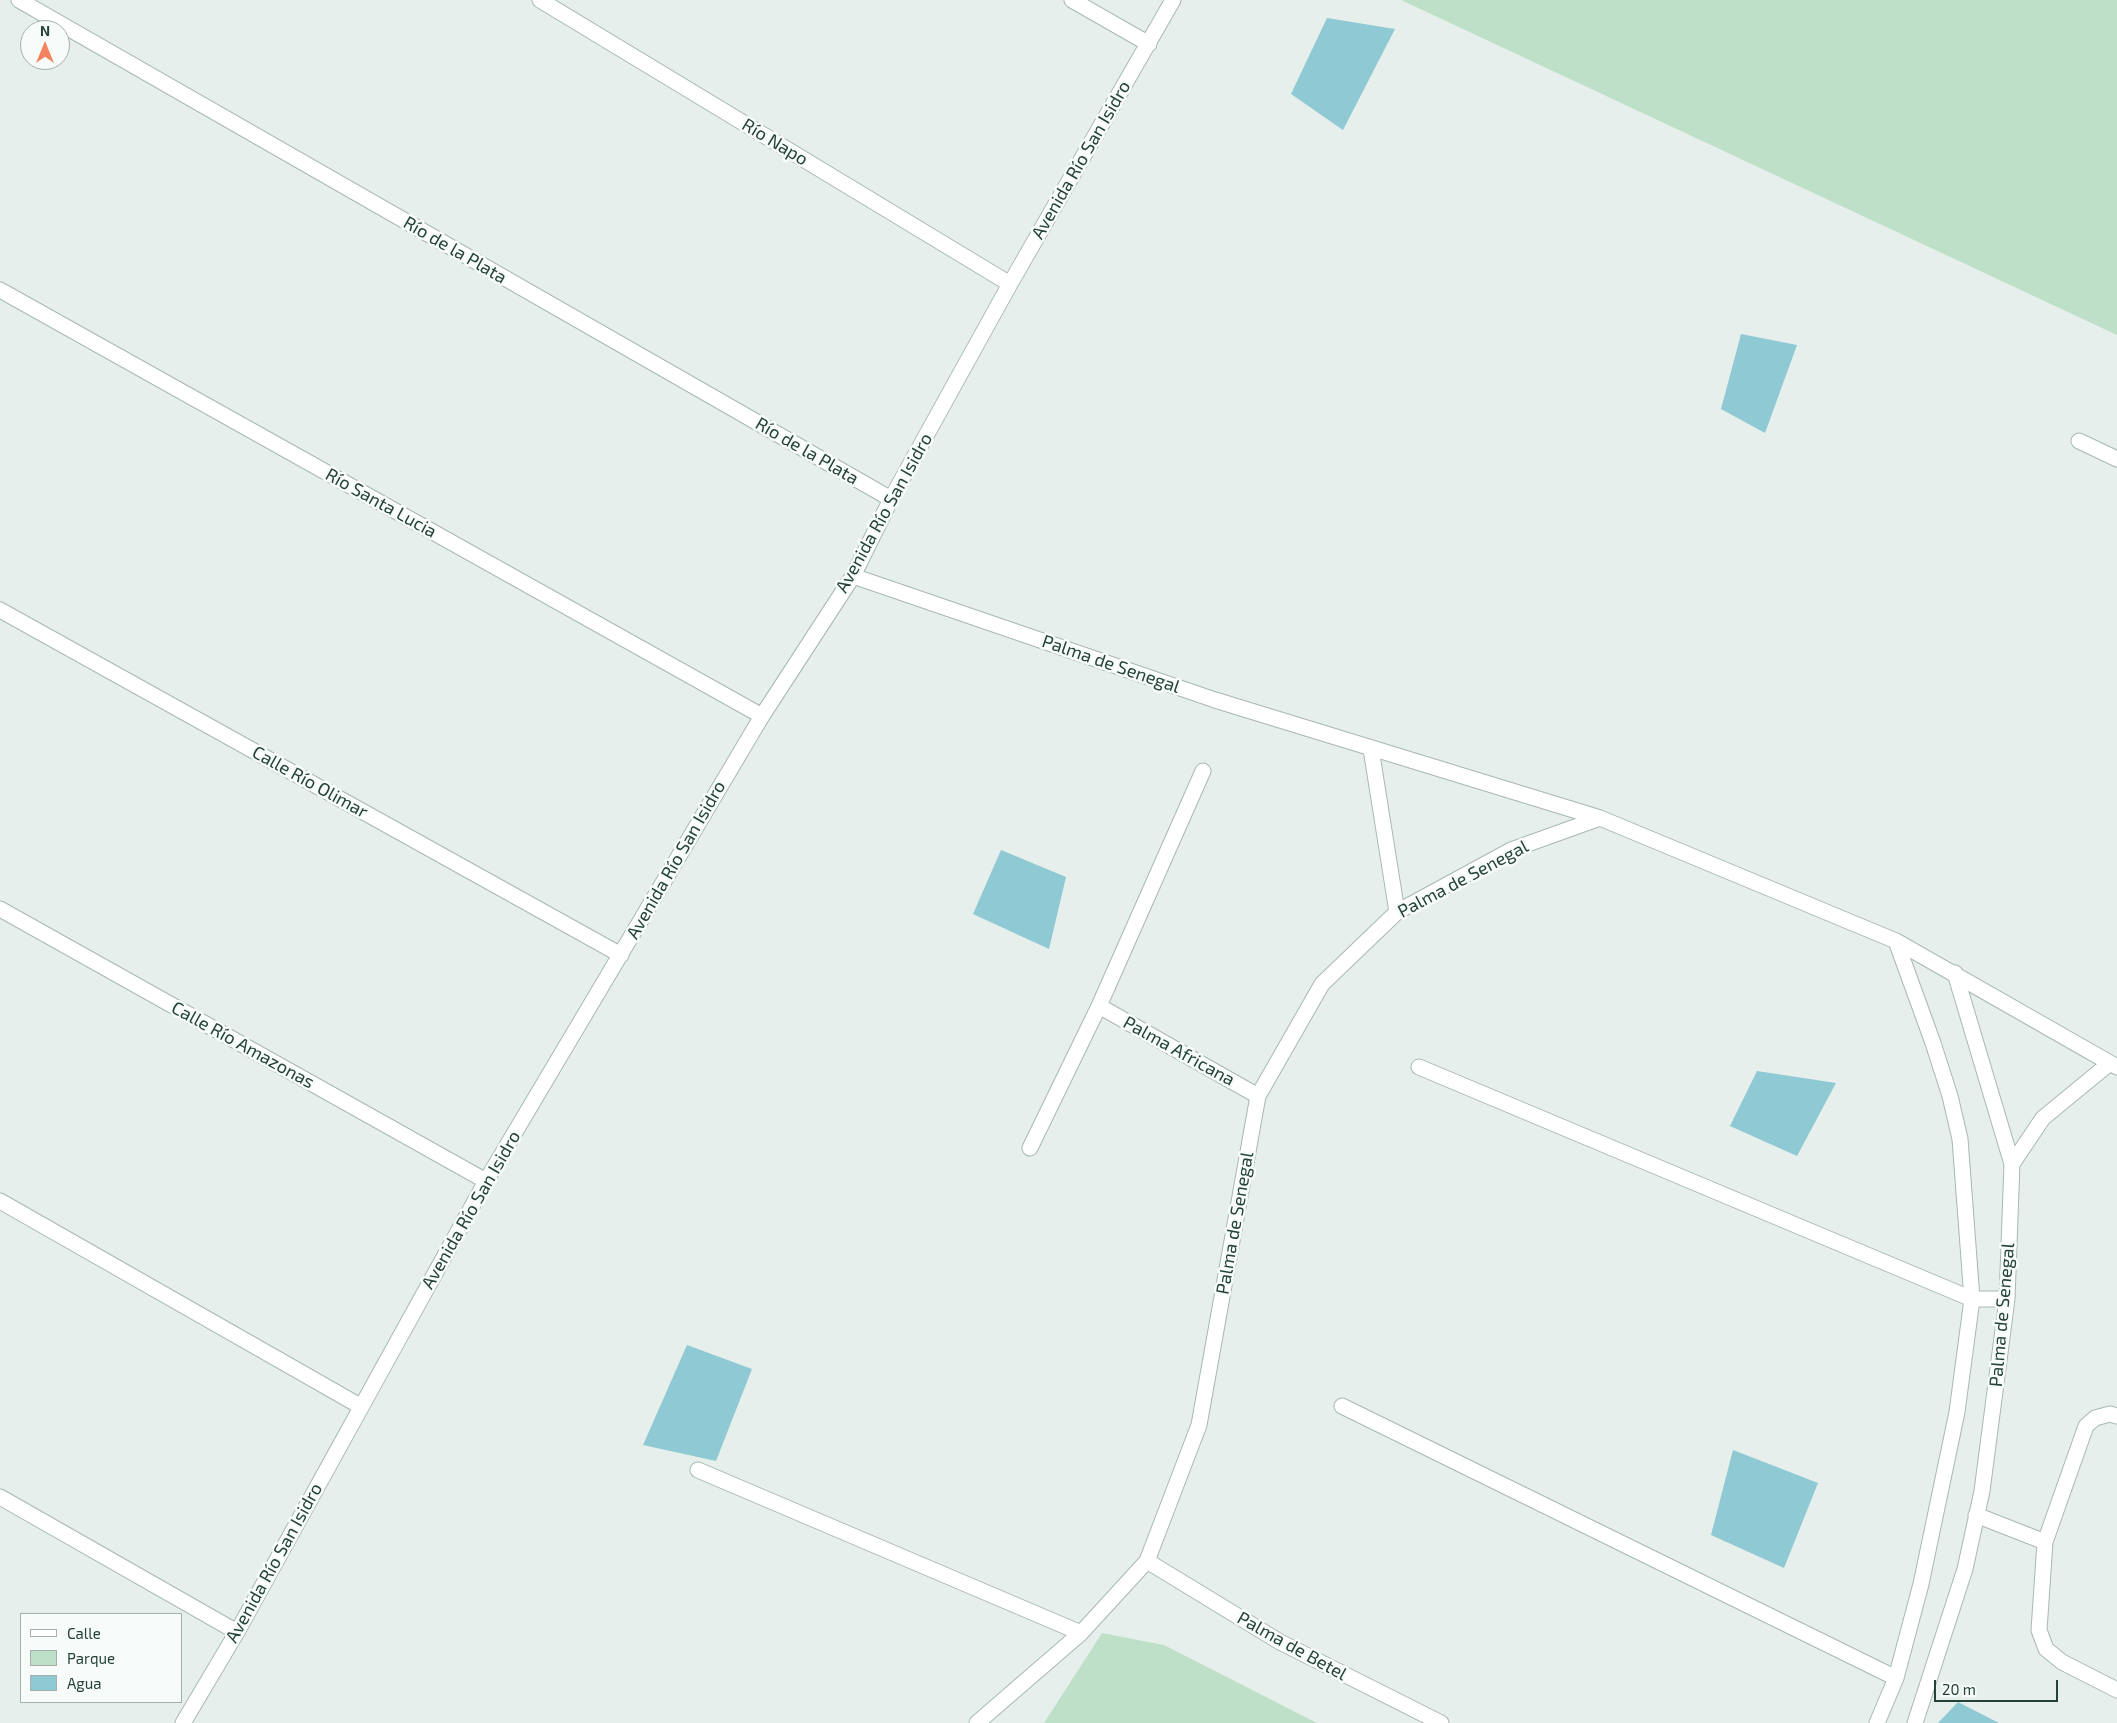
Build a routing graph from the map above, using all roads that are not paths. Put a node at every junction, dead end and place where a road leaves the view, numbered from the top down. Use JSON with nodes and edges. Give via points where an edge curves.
{"nodes":[{"id":1,"x":19,"y":0,"type":"edge"},
{"id":2,"x":540,"y":0,"type":"edge"},
{"id":3,"x":1072,"y":0,"type":"edge"},
{"id":4,"x":1173,"y":0,"type":"edge"},
{"id":5,"x":1149,"y":44,"type":"junction"},
{"id":6,"x":1010,"y":284,"type":"junction"},
{"id":7,"x":0,"y":290,"type":"edge"},
{"id":8,"x":2080,"y":441,"type":"dead end"},
{"id":9,"x":2117,"y":459,"type":"edge"},
{"id":10,"x":892,"y":499,"type":"junction"},
{"id":11,"x":853,"y":576,"type":"junction"},
{"id":12,"x":0,"y":610,"type":"edge"},
{"id":13,"x":762,"y":716,"type":"junction"},
{"id":14,"x":1371,"y":749,"type":"junction"},
{"id":15,"x":1203,"y":771,"type":"dead end"},
{"id":16,"x":1600,"y":818,"type":"junction"},
{"id":17,"x":0,"y":909,"type":"edge"},
{"id":18,"x":1397,"y":912,"type":"junction"},
{"id":19,"x":1896,"y":941,"type":"junction"},
{"id":20,"x":620,"y":955,"type":"junction"},
{"id":21,"x":1955,"y":973,"type":"junction"},
{"id":22,"x":1099,"y":1006,"type":"junction"},
{"id":23,"x":2114,"y":1065,"type":"edge"},
{"id":24,"x":1419,"y":1067,"type":"dead end"},
{"id":25,"x":1258,"y":1096,"type":"junction"},
{"id":26,"x":1030,"y":1148,"type":"dead end"},
{"id":27,"x":2012,"y":1164,"type":"junction"},
{"id":28,"x":486,"y":1181,"type":"junction"},
{"id":29,"x":0,"y":1201,"type":"edge"},
{"id":30,"x":1972,"y":1299,"type":"junction"},
{"id":31,"x":2007,"y":1299,"type":"junction"},
{"id":32,"x":360,"y":1406,"type":"junction"},
{"id":33,"x":1342,"y":1406,"type":"dead end"},
{"id":34,"x":2117,"y":1416,"type":"edge"},
{"id":35,"x":698,"y":1470,"type":"dead end"},
{"id":36,"x":0,"y":1497,"type":"edge"},
{"id":37,"x":1976,"y":1515,"type":"junction"},
{"id":38,"x":2045,"y":1542,"type":"junction"},
{"id":39,"x":1147,"y":1561,"type":"junction"},
{"id":40,"x":237,"y":1632,"type":"junction"},
{"id":41,"x":1081,"y":1634,"type":"junction"},
{"id":42,"x":1896,"y":1678,"type":"junction"},
{"id":43,"x":2117,"y":1690,"type":"edge"},
{"id":44,"x":183,"y":1723,"type":"edge"},
{"id":45,"x":977,"y":1723,"type":"edge"},
{"id":46,"x":1441,"y":1723,"type":"edge"},
{"id":47,"x":1877,"y":1723,"type":"edge"},
{"id":48,"x":1915,"y":1723,"type":"edge"}],
"edges":[{"from":1,"to":10,"type":"street","name":"Río de la Plata"},
{"from":2,"to":6,"type":"street","name":"Río Napo"},
{"from":3,"to":5,"type":"street"},
{"from":4,"to":5,"type":"street","name":"Avenida Río San Isidro"},
{"from":5,"to":6,"type":"street","name":"Avenida Río San Isidro"},
{"from":6,"to":10,"type":"street","name":"Avenida Río San Isidro"},
{"from":7,"to":13,"type":"street","name":"Río Santa Lucia"},
{"from":8,"to":9,"type":"street"},
{"from":10,"to":11,"type":"street","name":"Avenida Río San Isidro"},
{"from":11,"to":13,"type":"street","name":"Avenida Río San Isidro"},
{"from":11,"to":14,"type":"street","name":"Palma de Senegal","via":[[1206,697]]},
{"from":12,"to":20,"type":"street","name":"Calle Río Olimar"},
{"from":13,"to":20,"type":"street","name":"Avenida Río San Isidro"},
{"from":14,"to":16,"type":"street","name":"Palma de Senegal"},
{"from":14,"to":18,"type":"street"},
{"from":15,"to":22,"type":"street"},
{"from":16,"to":18,"type":"street","name":"Palma de Senegal","via":[[1511,850]]},
{"from":16,"to":19,"type":"street","name":"Palma de Senegal"},
{"from":17,"to":28,"type":"street","name":"Calle Río Amazonas"},
{"from":18,"to":25,"type":"street","name":"Palma de Senegal","via":[[1322,984]]},
{"from":19,"to":21,"type":"street","name":"Palma de Senegal"},
{"from":19,"to":30,"type":"street","name":"Palma de Senegal","via":[[1933,1043],[1960,1139]]},
{"from":20,"to":28,"type":"street","name":"Avenida Río San Isidro"},
{"from":21,"to":23,"type":"street"},
{"from":21,"to":27,"type":"street","name":"Palma de Senegal"},
{"from":22,"to":25,"type":"street","name":"Palma Africana"},
{"from":22,"to":26,"type":"street"},
{"from":23,"to":27,"type":"street","via":[[2043,1118]]},
{"from":24,"to":30,"type":"street"},
{"from":25,"to":39,"type":"street","name":"Palma de Senegal","via":[[1199,1425]]},
{"from":27,"to":31,"type":"street","name":"Palma de Senegal"},
{"from":28,"to":32,"type":"street","name":"Avenida Río San Isidro"},
{"from":29,"to":32,"type":"street"},
{"from":30,"to":31,"type":"street"},
{"from":30,"to":42,"type":"street","name":"Palma de Senegal","via":[[1957,1412],[1922,1584]]},
{"from":31,"to":37,"type":"street","name":"Palma de Senegal"},
{"from":32,"to":40,"type":"street","name":"Avenida Río San Isidro"},
{"from":33,"to":42,"type":"street"},
{"from":34,"to":38,"type":"street","via":[[2110,1414],[2095,1418],[2086,1426]]},
{"from":35,"to":41,"type":"street"},
{"from":36,"to":40,"type":"street"},
{"from":37,"to":38,"type":"street"},
{"from":37,"to":48,"type":"street","name":"Palma de Senegal","via":[[1965,1569]]},
{"from":38,"to":43,"type":"street","via":[[2039,1630],[2046,1649],[2062,1662]]},
{"from":39,"to":41,"type":"street","name":"Palma de Senegal"},
{"from":39,"to":46,"type":"street","name":"Palma de Betel","via":[[1280,1642]]},
{"from":40,"to":44,"type":"street","name":"Avenida Río San Isidro"},
{"from":41,"to":45,"type":"street","name":"Palma de Senegal"},
{"from":42,"to":47,"type":"street","name":"Palma de Senegal"}]}
